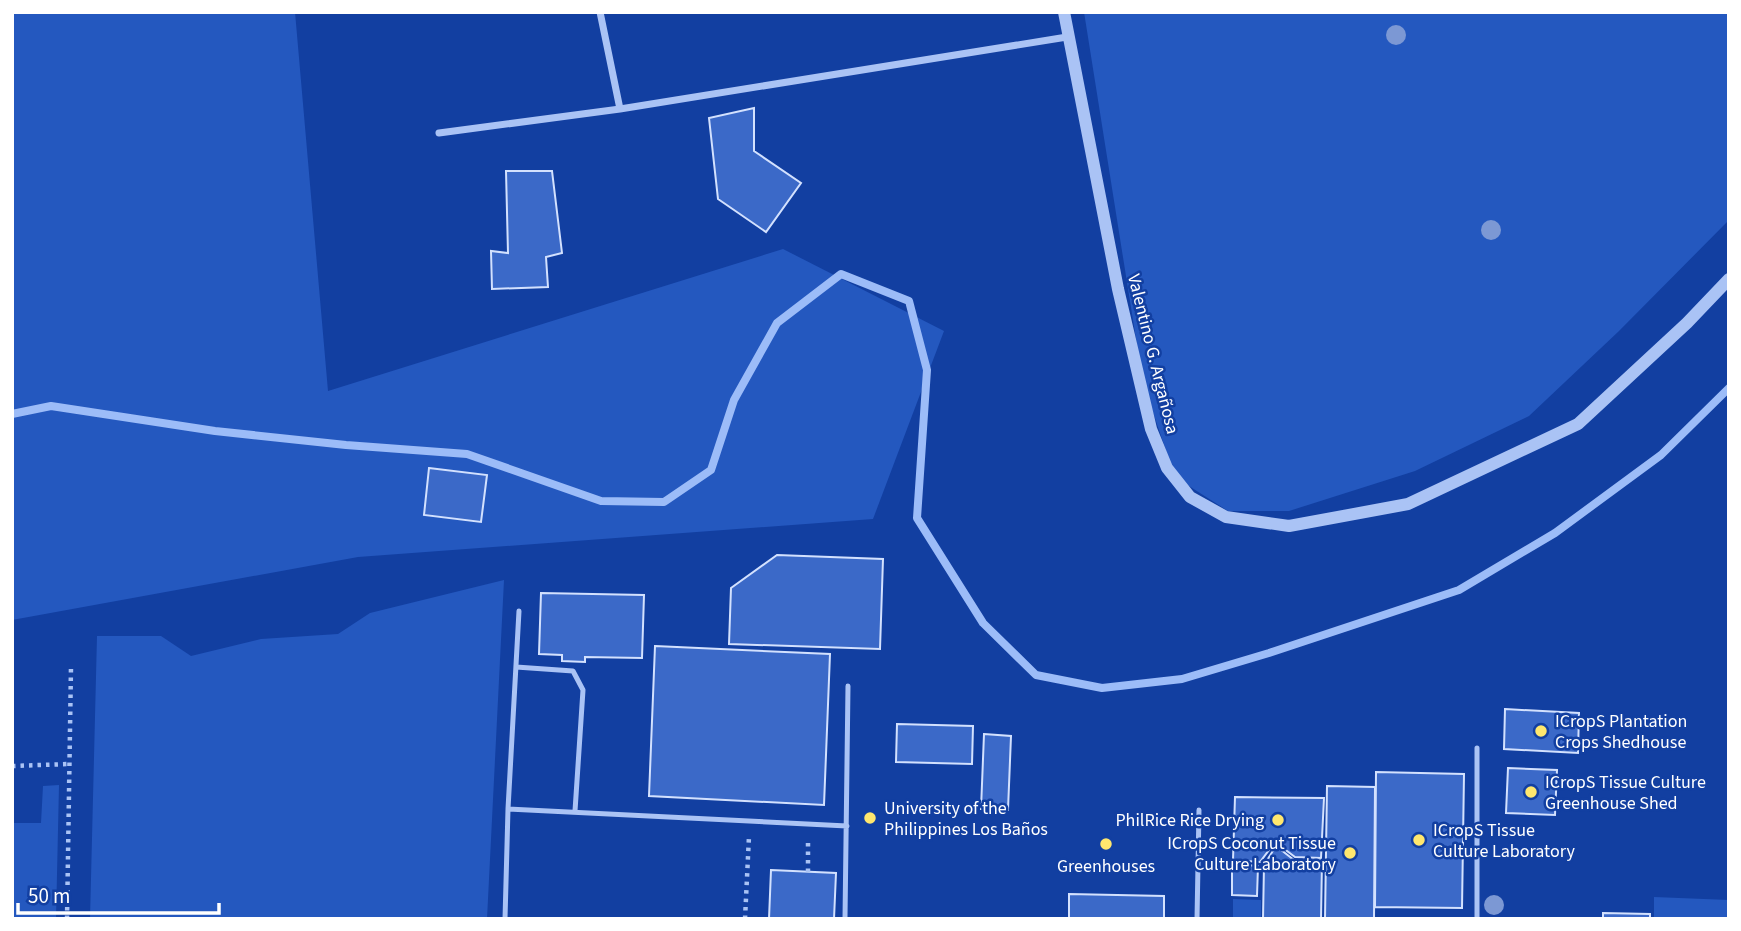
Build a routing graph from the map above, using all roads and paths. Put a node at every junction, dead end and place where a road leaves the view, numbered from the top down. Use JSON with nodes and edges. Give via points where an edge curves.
{"nodes":[{"id":1,"x":600,"y":12,"type":"edge"},
{"id":2,"x":1064,"y":12,"type":"edge"},
{"id":3,"x":1067,"y":37,"type":"junction"},
{"id":4,"x":620,"y":109,"type":"junction"},
{"id":5,"x":439,"y":133,"type":"dead end"},
{"id":6,"x":1729,"y":279,"type":"edge"},
{"id":7,"x":519,"y":611,"type":"dead end"},
{"id":8,"x":71,"y":667,"type":"dead end"},
{"id":9,"x":516,"y":667,"type":"junction"},
{"id":10,"x":848,"y":686,"type":"dead end"},
{"id":11,"x":1477,"y":748,"type":"dead end"},
{"id":12,"x":70,"y":764,"type":"junction"},
{"id":13,"x":12,"y":766,"type":"edge"},
{"id":14,"x":508,"y":809,"type":"junction"},
{"id":15,"x":1199,"y":810,"type":"dead end"},
{"id":16,"x":575,"y":811,"type":"junction"},
{"id":17,"x":750,"y":821,"type":"junction"},
{"id":18,"x":808,"y":824,"type":"junction"},
{"id":19,"x":847,"y":826,"type":"junction"},
{"id":20,"x":808,"y":872,"type":"dead end"},
{"id":21,"x":845,"y":918,"type":"edge"},
{"id":22,"x":66,"y":919,"type":"edge"},
{"id":23,"x":505,"y":919,"type":"edge"},
{"id":24,"x":745,"y":919,"type":"edge"},
{"id":25,"x":1197,"y":919,"type":"edge"},
{"id":26,"x":1477,"y":919,"type":"edge"}],
"edges":[{"from":1,"to":4,"type":"street"},
{"from":2,"to":3,"type":"street","name":"Valentino G. Argañosa"},
{"from":3,"to":4,"type":"street"},
{"from":3,"to":6,"type":"street","name":"Valentino G. Argañosa","via":[[1151,429],[1167,468],[1190,498],[1226,517],[1289,526],[1408,504],[1578,424]]},
{"from":4,"to":5,"type":"street"},
{"from":7,"to":9,"type":"lane"},
{"from":8,"to":12,"type":"path"},
{"from":9,"to":14,"type":"lane"},
{"from":9,"to":16,"type":"lane","via":[[573,671],[583,690]]},
{"from":10,"to":19,"type":"lane"},
{"from":11,"to":26,"type":"lane"},
{"from":12,"to":13,"type":"path"},
{"from":12,"to":22,"type":"path"},
{"from":14,"to":16,"type":"lane"},
{"from":14,"to":23,"type":"lane"},
{"from":15,"to":25,"type":"lane"},
{"from":16,"to":17,"type":"lane"},
{"from":17,"to":18,"type":"lane"},
{"from":17,"to":24,"type":"path"},
{"from":18,"to":19,"type":"lane"},
{"from":18,"to":20,"type":"path"},
{"from":19,"to":21,"type":"lane"}]}
